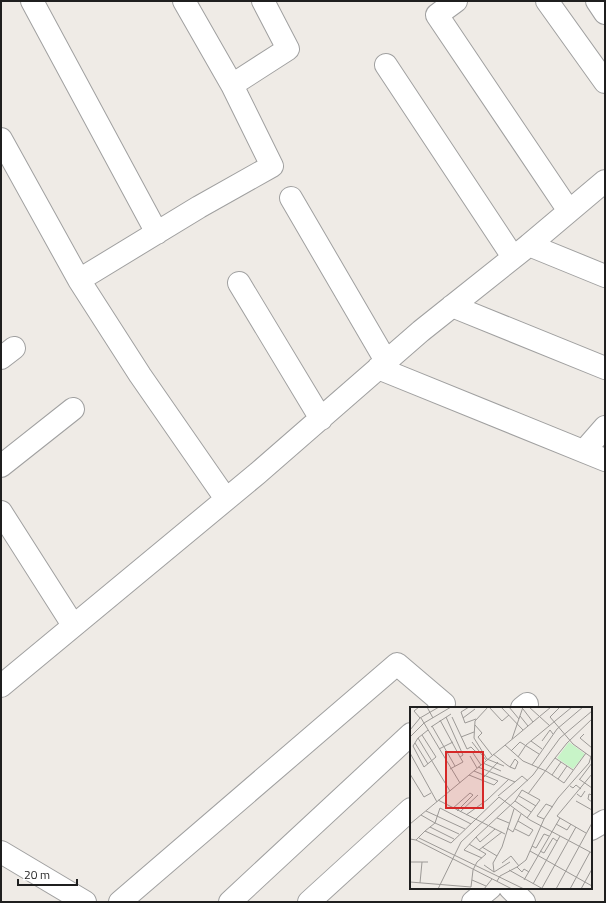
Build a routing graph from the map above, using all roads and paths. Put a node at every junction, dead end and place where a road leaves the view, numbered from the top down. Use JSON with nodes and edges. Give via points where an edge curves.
{"nodes":[{"id":1,"x":32,"y":1,"type":"edge"},
{"id":2,"x":184,"y":1,"type":"edge"},
{"id":3,"x":263,"y":1,"type":"edge"},
{"id":4,"x":456,"y":1,"type":"edge"},
{"id":5,"x":546,"y":1,"type":"edge"},
{"id":6,"x":597,"y":1,"type":"edge"},
{"id":7,"x":605,"y":13,"type":"edge"},
{"id":8,"x":386,"y":65,"type":"dead end"},
{"id":9,"x":605,"y":82,"type":"edge"},
{"id":10,"x":232,"y":85,"type":"junction"},
{"id":11,"x":1,"y":139,"type":"edge"},
{"id":12,"x":605,"y":181,"type":"edge"},
{"id":13,"x":291,"y":198,"type":"dead end"},
{"id":14,"x":569,"y":211,"type":"junction"},
{"id":15,"x":157,"y":233,"type":"junction"},
{"id":16,"x":521,"y":251,"type":"junction"},
{"id":17,"x":605,"y":276,"type":"edge"},
{"id":18,"x":79,"y":280,"type":"junction"},
{"id":19,"x":239,"y":283,"type":"dead end"},
{"id":20,"x":452,"y":306,"type":"junction"},
{"id":21,"x":382,"y":365,"type":"junction"},
{"id":22,"x":605,"y":368,"type":"edge"},
{"id":23,"x":73,"y":409,"type":"dead end"},
{"id":24,"x":321,"y":419,"type":"junction"},
{"id":25,"x":605,"y":427,"type":"edge"},
{"id":26,"x":584,"y":451,"type":"junction"},
{"id":27,"x":605,"y":460,"type":"edge"},
{"id":28,"x":1,"y":466,"type":"edge"},
{"id":29,"x":226,"y":499,"type":"junction"},
{"id":30,"x":1,"y":512,"type":"edge"},
{"id":31,"x":73,"y":625,"type":"junction"},
{"id":32,"x":1,"y":686,"type":"edge"},
{"id":33,"x":440,"y":707,"type":"edge"},
{"id":34,"x":410,"y":735,"type":"edge"},
{"id":35,"x":410,"y":810,"type":"edge"},
{"id":36,"x":605,"y":821,"type":"edge"},
{"id":37,"x":592,"y":828,"type":"edge"},
{"id":38,"x":1,"y":852,"type":"edge"},
{"id":39,"x":489,"y":889,"type":"edge"},
{"id":40,"x":511,"y":889,"type":"edge"},
{"id":41,"x":85,"y":902,"type":"edge"},
{"id":42,"x":120,"y":902,"type":"edge"},
{"id":43,"x":230,"y":902,"type":"edge"},
{"id":44,"x":309,"y":902,"type":"edge"},
{"id":45,"x":473,"y":902,"type":"edge"},
{"id":46,"x":524,"y":902,"type":"edge"}],
"edges":[{"from":1,"to":15,"type":"street"},
{"from":2,"to":10,"type":"street"},
{"from":3,"to":10,"type":"street","via":[[288,49]]},
{"from":4,"to":14,"type":"street","via":[[437,15]]},
{"from":5,"to":9,"type":"street"},
{"from":6,"to":7,"type":"street"},
{"from":8,"to":16,"type":"street"},
{"from":10,"to":15,"type":"street","via":[[272,166]]},
{"from":11,"to":18,"type":"street"},
{"from":12,"to":14,"type":"street"},
{"from":13,"to":21,"type":"street"},
{"from":14,"to":16,"type":"street"},
{"from":15,"to":18,"type":"street"},
{"from":16,"to":17,"type":"street"},
{"from":16,"to":20,"type":"street"},
{"from":18,"to":29,"type":"street","via":[[140,375]]},
{"from":19,"to":24,"type":"street"},
{"from":20,"to":21,"type":"street"},
{"from":20,"to":22,"type":"street"},
{"from":21,"to":24,"type":"street"},
{"from":21,"to":26,"type":"street"},
{"from":23,"to":28,"type":"street"},
{"from":24,"to":29,"type":"street"},
{"from":25,"to":26,"type":"street"},
{"from":26,"to":27,"type":"street"},
{"from":29,"to":31,"type":"street"},
{"from":30,"to":31,"type":"street"},
{"from":31,"to":32,"type":"street"},
{"from":33,"to":42,"type":"street","via":[[444,704],[397,664]]},
{"from":34,"to":43,"type":"street"},
{"from":35,"to":44,"type":"street"},
{"from":36,"to":37,"type":"street"},
{"from":38,"to":41,"type":"street"},
{"from":39,"to":45,"type":"street"},
{"from":40,"to":46,"type":"street"}]}
